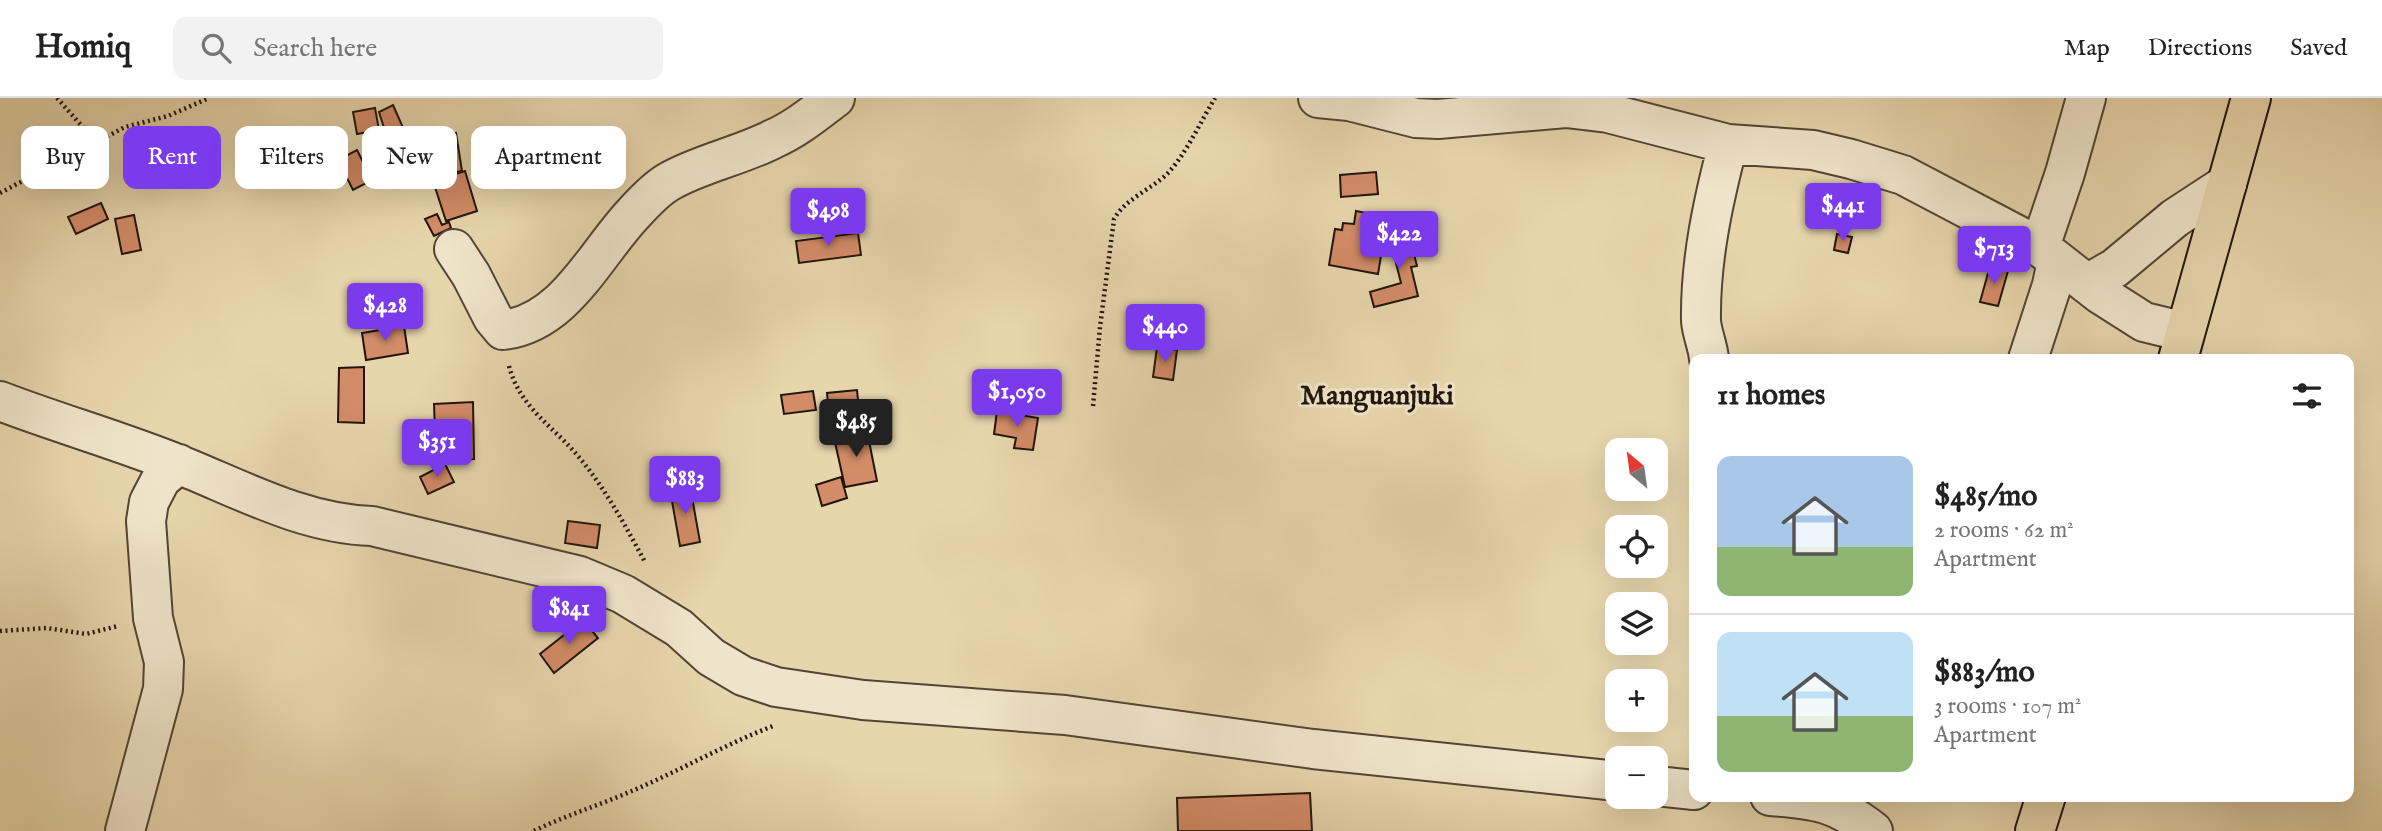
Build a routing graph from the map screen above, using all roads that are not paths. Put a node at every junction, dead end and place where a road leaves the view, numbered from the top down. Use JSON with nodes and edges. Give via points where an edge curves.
{"nodes":[{"id":1,"x":835,"y":98,"type":"edge"},
{"id":2,"x":1318,"y":98,"type":"edge"},
{"id":3,"x":2086,"y":98,"type":"edge"},
{"id":4,"x":2251,"y":98,"type":"edge"},
{"id":5,"x":1728,"y":144,"type":"junction"},
{"id":6,"x":2227,"y":184,"type":"junction"},
{"id":7,"x":454,"y":249,"type":"dead end"},
{"id":8,"x":2048,"y":254,"type":"junction"},
{"id":9,"x":2087,"y":284,"type":"junction"},
{"id":10,"x":2181,"y":345,"type":"edge"},
{"id":11,"x":1708,"y":354,"type":"edge"},
{"id":12,"x":2030,"y":354,"type":"edge"},
{"id":13,"x":0,"y":401,"type":"edge"},
{"id":14,"x":179,"y":464,"type":"junction"},
{"id":15,"x":1605,"y":780,"type":"edge"},
{"id":16,"x":1668,"y":787,"type":"edge"},
{"id":17,"x":1689,"y":789,"type":"edge"},
{"id":18,"x":1832,"y":802,"type":"edge"},
{"id":19,"x":2044,"y":802,"type":"edge"},
{"id":20,"x":125,"y":831,"type":"edge"},
{"id":21,"x":1873,"y":831,"type":"edge"},
{"id":22,"x":2035,"y":831,"type":"edge"}],
"edges":[{"from":1,"to":7,"type":"street","via":[[776,138],[668,182],[634,213],[562,299],[521,328],[503,330],[492,318]]},
{"from":2,"to":5,"type":"street","via":[[1438,119],[1566,108],[1619,116]]},
{"from":3,"to":8,"type":"street"},
{"from":4,"to":6,"type":"main road"},
{"from":5,"to":8,"type":"street","via":[[1813,150],[1903,175]]},
{"from":5,"to":11,"type":"street","via":[[1710,215],[1704,265],[1701,325]]},
{"from":6,"to":9,"type":"street"},
{"from":6,"to":10,"type":"main road"},
{"from":8,"to":9,"type":"street"},
{"from":8,"to":12,"type":"street","via":[[2052,285]]},
{"from":9,"to":10,"type":"street"},
{"from":13,"to":14,"type":"street"},
{"from":14,"to":15,"type":"street","via":[[311,516],[372,526],[580,576],[623,594],[679,628],[743,676],[776,687],[863,700],[1065,715],[1313,749]]},
{"from":14,"to":20,"type":"street","via":[[161,479],[149,502],[146,521],[153,618],[164,662],[163,689]]},
{"from":16,"to":17,"type":"street"},
{"from":18,"to":21,"type":"street"},
{"from":19,"to":22,"type":"main road"}]}
